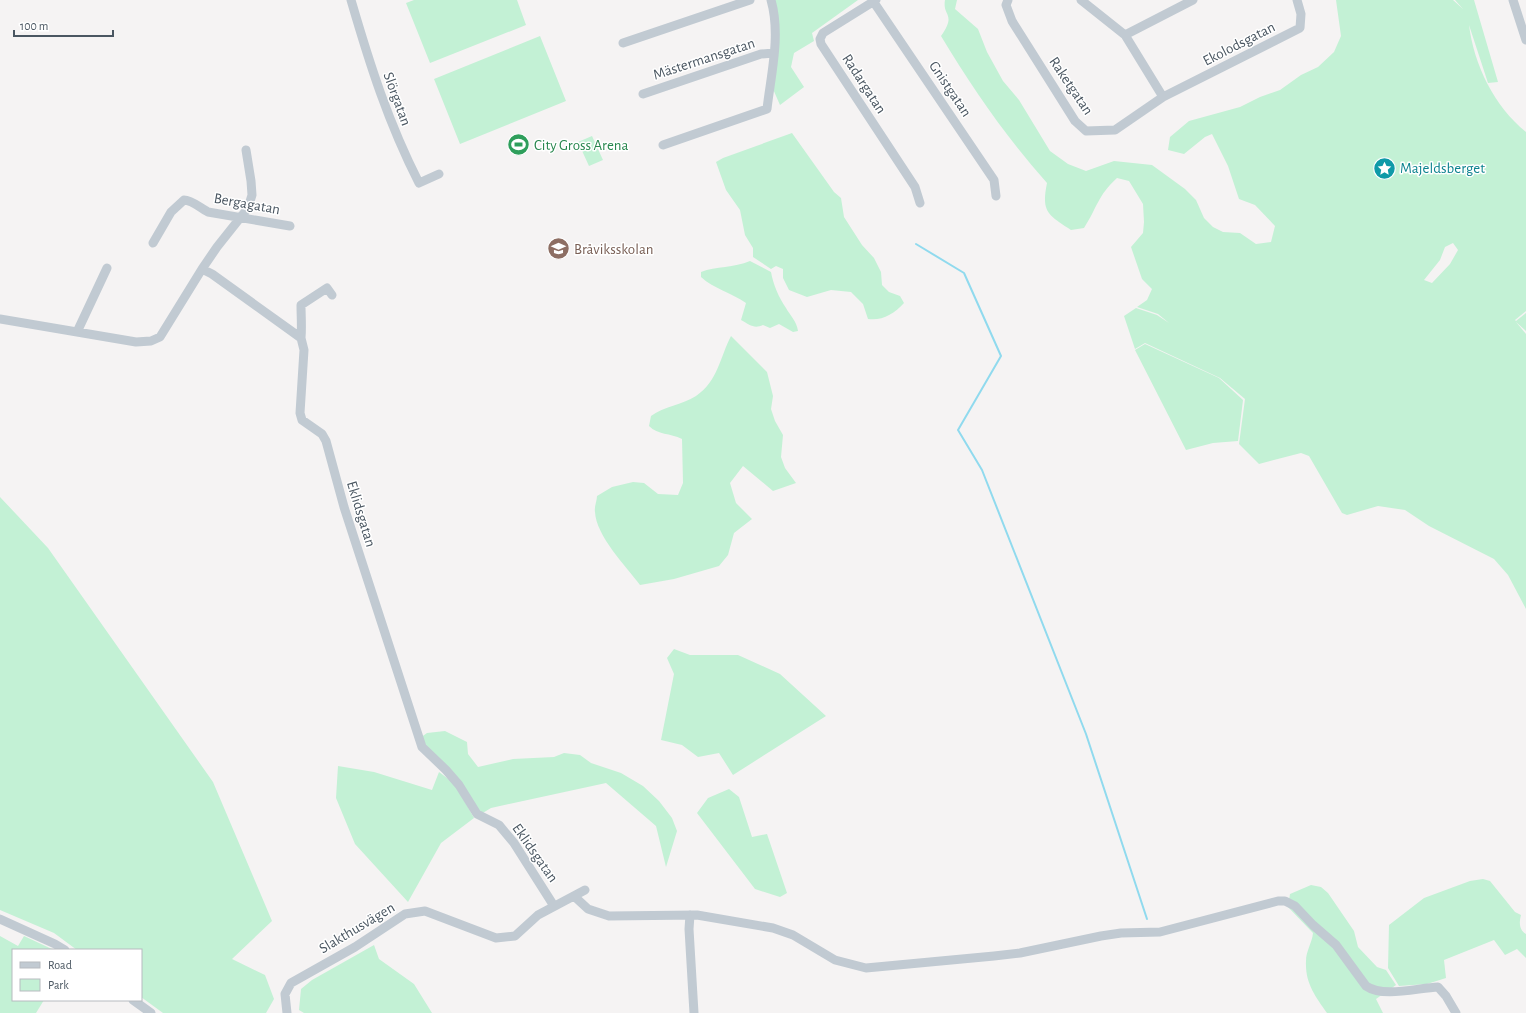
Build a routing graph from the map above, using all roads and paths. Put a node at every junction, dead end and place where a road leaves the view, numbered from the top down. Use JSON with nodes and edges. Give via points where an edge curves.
{"nodes":[{"id":1,"x":351,"y":0,"type":"edge"},
{"id":2,"x":750,"y":0,"type":"edge"},
{"id":3,"x":771,"y":0,"type":"edge"},
{"id":4,"x":1008,"y":0,"type":"edge"},
{"id":5,"x":1081,"y":0,"type":"edge"},
{"id":6,"x":1193,"y":0,"type":"edge"},
{"id":7,"x":1297,"y":0,"type":"edge"},
{"id":8,"x":1513,"y":0,"type":"edge"},
{"id":9,"x":874,"y":1,"type":"edge"},
{"id":10,"x":1523,"y":18,"type":"edge"},
{"id":11,"x":1125,"y":35,"type":"junction"},
{"id":12,"x":1526,"y":40,"type":"edge"},
{"id":13,"x":623,"y":43,"type":"dead end"},
{"id":14,"x":774,"y":53,"type":"junction"},
{"id":15,"x":643,"y":94,"type":"dead end"},
{"id":16,"x":1163,"y":97,"type":"junction"},
{"id":17,"x":664,"y":145,"type":"dead end"},
{"id":18,"x":246,"y":150,"type":"dead end"},
{"id":19,"x":439,"y":174,"type":"dead end"},
{"id":20,"x":996,"y":196,"type":"dead end"},
{"id":21,"x":920,"y":203,"type":"dead end"},
{"id":22,"x":241,"y":218,"type":"junction"},
{"id":23,"x":290,"y":226,"type":"dead end"},
{"id":24,"x":153,"y":243,"type":"dead end"},
{"id":25,"x":107,"y":268,"type":"dead end"},
{"id":26,"x":202,"y":269,"type":"junction"},
{"id":27,"x":332,"y":295,"type":"dead end"},
{"id":28,"x":0,"y":319,"type":"edge"},
{"id":29,"x":77,"y":332,"type":"junction"},
{"id":30,"x":301,"y":338,"type":"junction"},
{"id":31,"x":585,"y":890,"type":"dead end"},
{"id":32,"x":575,"y":897,"type":"junction"},
{"id":33,"x":554,"y":906,"type":"junction"},
{"id":34,"x":690,"y":915,"type":"junction"},
{"id":35,"x":0,"y":919,"type":"edge"},
{"id":36,"x":62,"y":949,"type":"edge"},
{"id":37,"x":134,"y":1001,"type":"edge"},
{"id":38,"x":151,"y":1013,"type":"edge"},
{"id":39,"x":287,"y":1013,"type":"edge"},
{"id":40,"x":694,"y":1013,"type":"edge"},
{"id":41,"x":1456,"y":1013,"type":"edge"}],
"edges":[{"from":1,"to":19,"type":"street","name":"Slörgatan","via":[[388,116],[419,183]]},
{"from":2,"to":13,"type":"street"},
{"from":3,"to":14,"type":"street","name":"Mästermansgatan","via":[[775,22]]},
{"from":4,"to":16,"type":"street","name":"Raketgatan","via":[[1006,5],[1012,21],[1075,121],[1086,131],[1115,130]]},
{"from":5,"to":11,"type":"street"},
{"from":6,"to":11,"type":"street"},
{"from":7,"to":16,"type":"street","name":"Ekolodsgatan","via":[[1301,14],[1300,28]]},
{"from":8,"to":10,"type":"street"},
{"from":9,"to":20,"type":"street","name":"Gnistgatan","via":[[994,180]]},
{"from":9,"to":21,"type":"street","name":"Radargatan","via":[[823,34],[821,44],[915,187]]},
{"from":10,"to":12,"type":"street"},
{"from":11,"to":16,"type":"street"},
{"from":14,"to":15,"type":"street","name":"Mästermansgatan","via":[[761,54]]},
{"from":14,"to":17,"type":"street","name":"Mästermansgatan","via":[[767,109]]},
{"from":18,"to":22,"type":"street","via":[[252,195],[248,208]]},
{"from":22,"to":23,"type":"street","name":"Bergagatan"},
{"from":22,"to":24,"type":"street","name":"Bergagatan","via":[[208,212],[189,200],[184,200],[171,212]]},
{"from":22,"to":26,"type":"street","via":[[217,246]]},
{"from":25,"to":29,"type":"street"},
{"from":26,"to":29,"type":"street","via":[[160,337],[151,341],[136,342]]},
{"from":26,"to":30,"type":"street"},
{"from":27,"to":30,"type":"street","name":"Eklidsgatan","via":[[327,288],[301,305]]},
{"from":28,"to":29,"type":"street"},
{"from":30,"to":33,"type":"street","name":"Eklidsgatan","via":[[304,350],[300,413],[302,420],[322,434],[326,441],[344,507],[422,747],[450,775],[477,814],[499,825],[514,843]]},
{"from":31,"to":32,"type":"street","name":"Slakthusvägen"},
{"from":32,"to":33,"type":"street","name":"Slakthusvägen"},
{"from":32,"to":34,"type":"street","via":[[588,909],[609,916]]},
{"from":33,"to":39,"type":"street","name":"Slakthusvägen","via":[[538,915],[515,936],[496,938],[425,911],[405,914],[355,947],[291,983],[285,994]]},
{"from":34,"to":40,"type":"street","via":[[688,929]]},
{"from":34,"to":41,"type":"street","via":[[780,930],[794,935],[836,960],[874,968],[1000,955],[1108,935],[1167,931],[1285,901],[1295,906],[1336,945],[1371,990],[1385,992],[1438,987]]},
{"from":35,"to":36,"type":"street"},
{"from":37,"to":38,"type":"street"}]}
